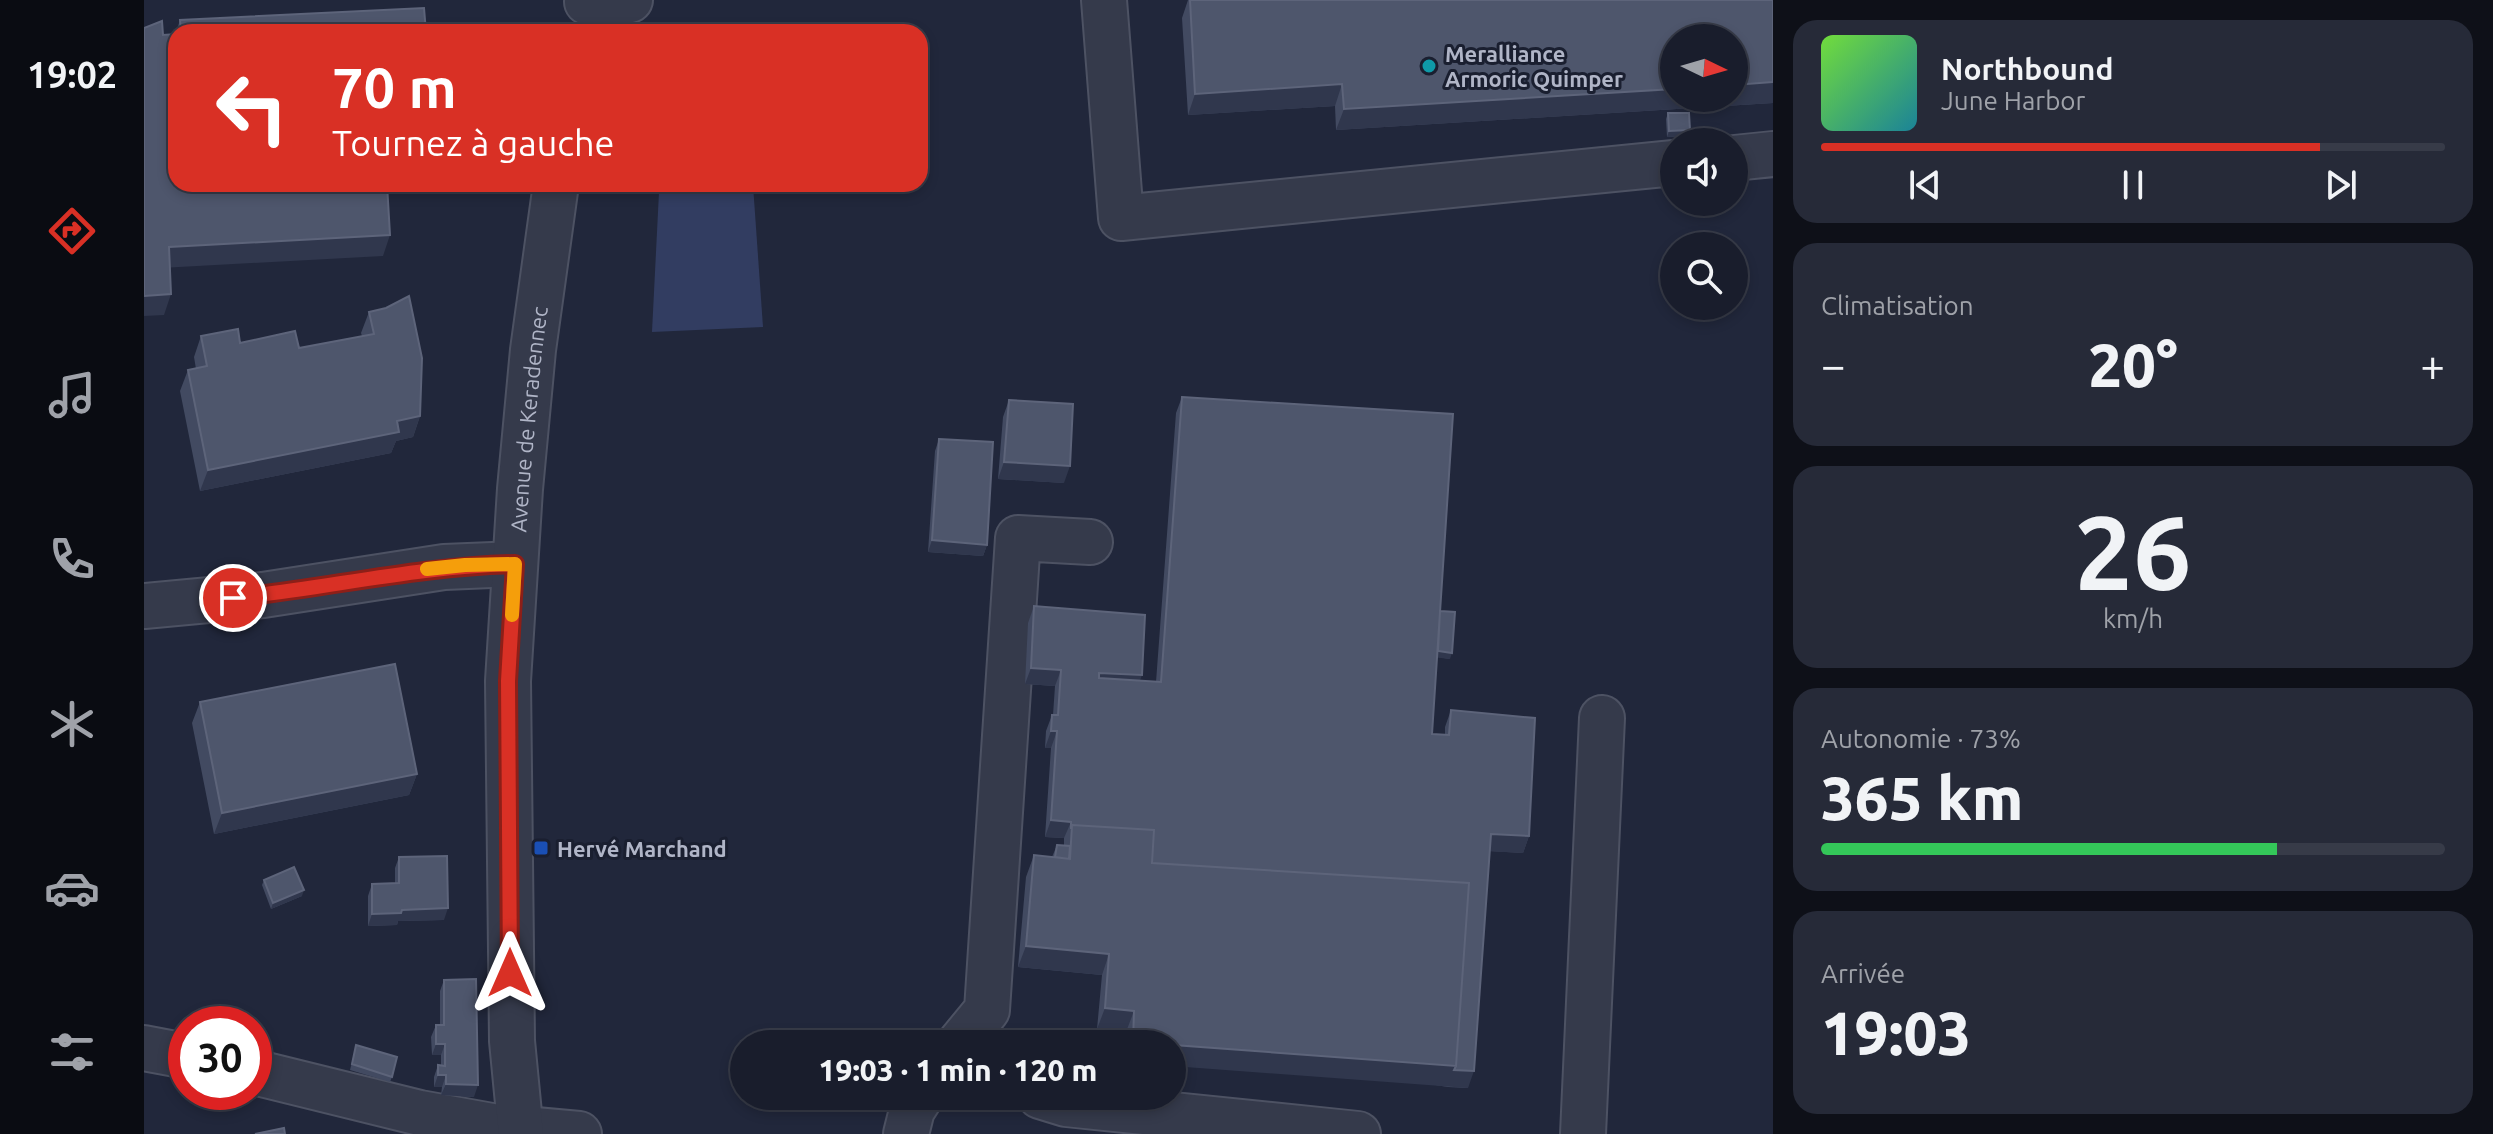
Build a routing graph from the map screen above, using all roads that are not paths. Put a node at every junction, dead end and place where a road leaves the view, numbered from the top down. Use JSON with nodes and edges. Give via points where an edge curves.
{"nodes":[{"id":1,"x":630,"y":0,"type":"edge"},
{"id":2,"x":1104,"y":0,"type":"edge"},
{"id":3,"x":585,"y":11,"type":"edge"},
{"id":4,"x":1773,"y":154,"type":"edge"},
{"id":5,"x":1748,"y":157,"type":"edge"},
{"id":6,"x":1660,"y":164,"type":"edge"},
{"id":7,"x":555,"y":192,"type":"edge"},
{"id":8,"x":1090,"y":542,"type":"dead end"},
{"id":9,"x":515,"y":564,"type":"junction"},
{"id":10,"x":144,"y":606,"type":"edge"},
{"id":11,"x":1602,"y":718,"type":"dead end"},
{"id":12,"x":993,"y":1027,"type":"edge"},
{"id":13,"x":144,"y":1048,"type":"edge"},
{"id":14,"x":168,"y":1053,"type":"edge"},
{"id":15,"x":272,"y":1076,"type":"edge"},
{"id":16,"x":912,"y":1110,"type":"edge"},
{"id":17,"x":1124,"y":1110,"type":"edge"},
{"id":18,"x":520,"y":1131,"type":"edge"},
{"id":19,"x":579,"y":1134,"type":"edge"},
{"id":20,"x":906,"y":1134,"type":"edge"},
{"id":21,"x":1358,"y":1134,"type":"edge"},
{"id":22,"x":1583,"y":1134,"type":"edge"}],
"edges":[{"from":1,"to":3,"type":"street"},
{"from":2,"to":6,"type":"street","via":[[1121,218]]},
{"from":4,"to":5,"type":"street"},
{"from":7,"to":9,"type":"street","name":"Avenue de Keradennec","via":[[533,350]]},
{"from":8,"to":12,"type":"street","via":[[1018,538]]},
{"from":9,"to":10,"type":"street","via":[[433,568],[277,593]]},
{"from":9,"to":18,"type":"street","name":"Avenue de Keradennec","via":[[508,681],[510,960]]},
{"from":11,"to":22,"type":"street"},
{"from":13,"to":14,"type":"street"},
{"from":15,"to":18,"type":"street"},
{"from":16,"to":20,"type":"street"},
{"from":17,"to":21,"type":"street"},
{"from":18,"to":19,"type":"street"}]}
